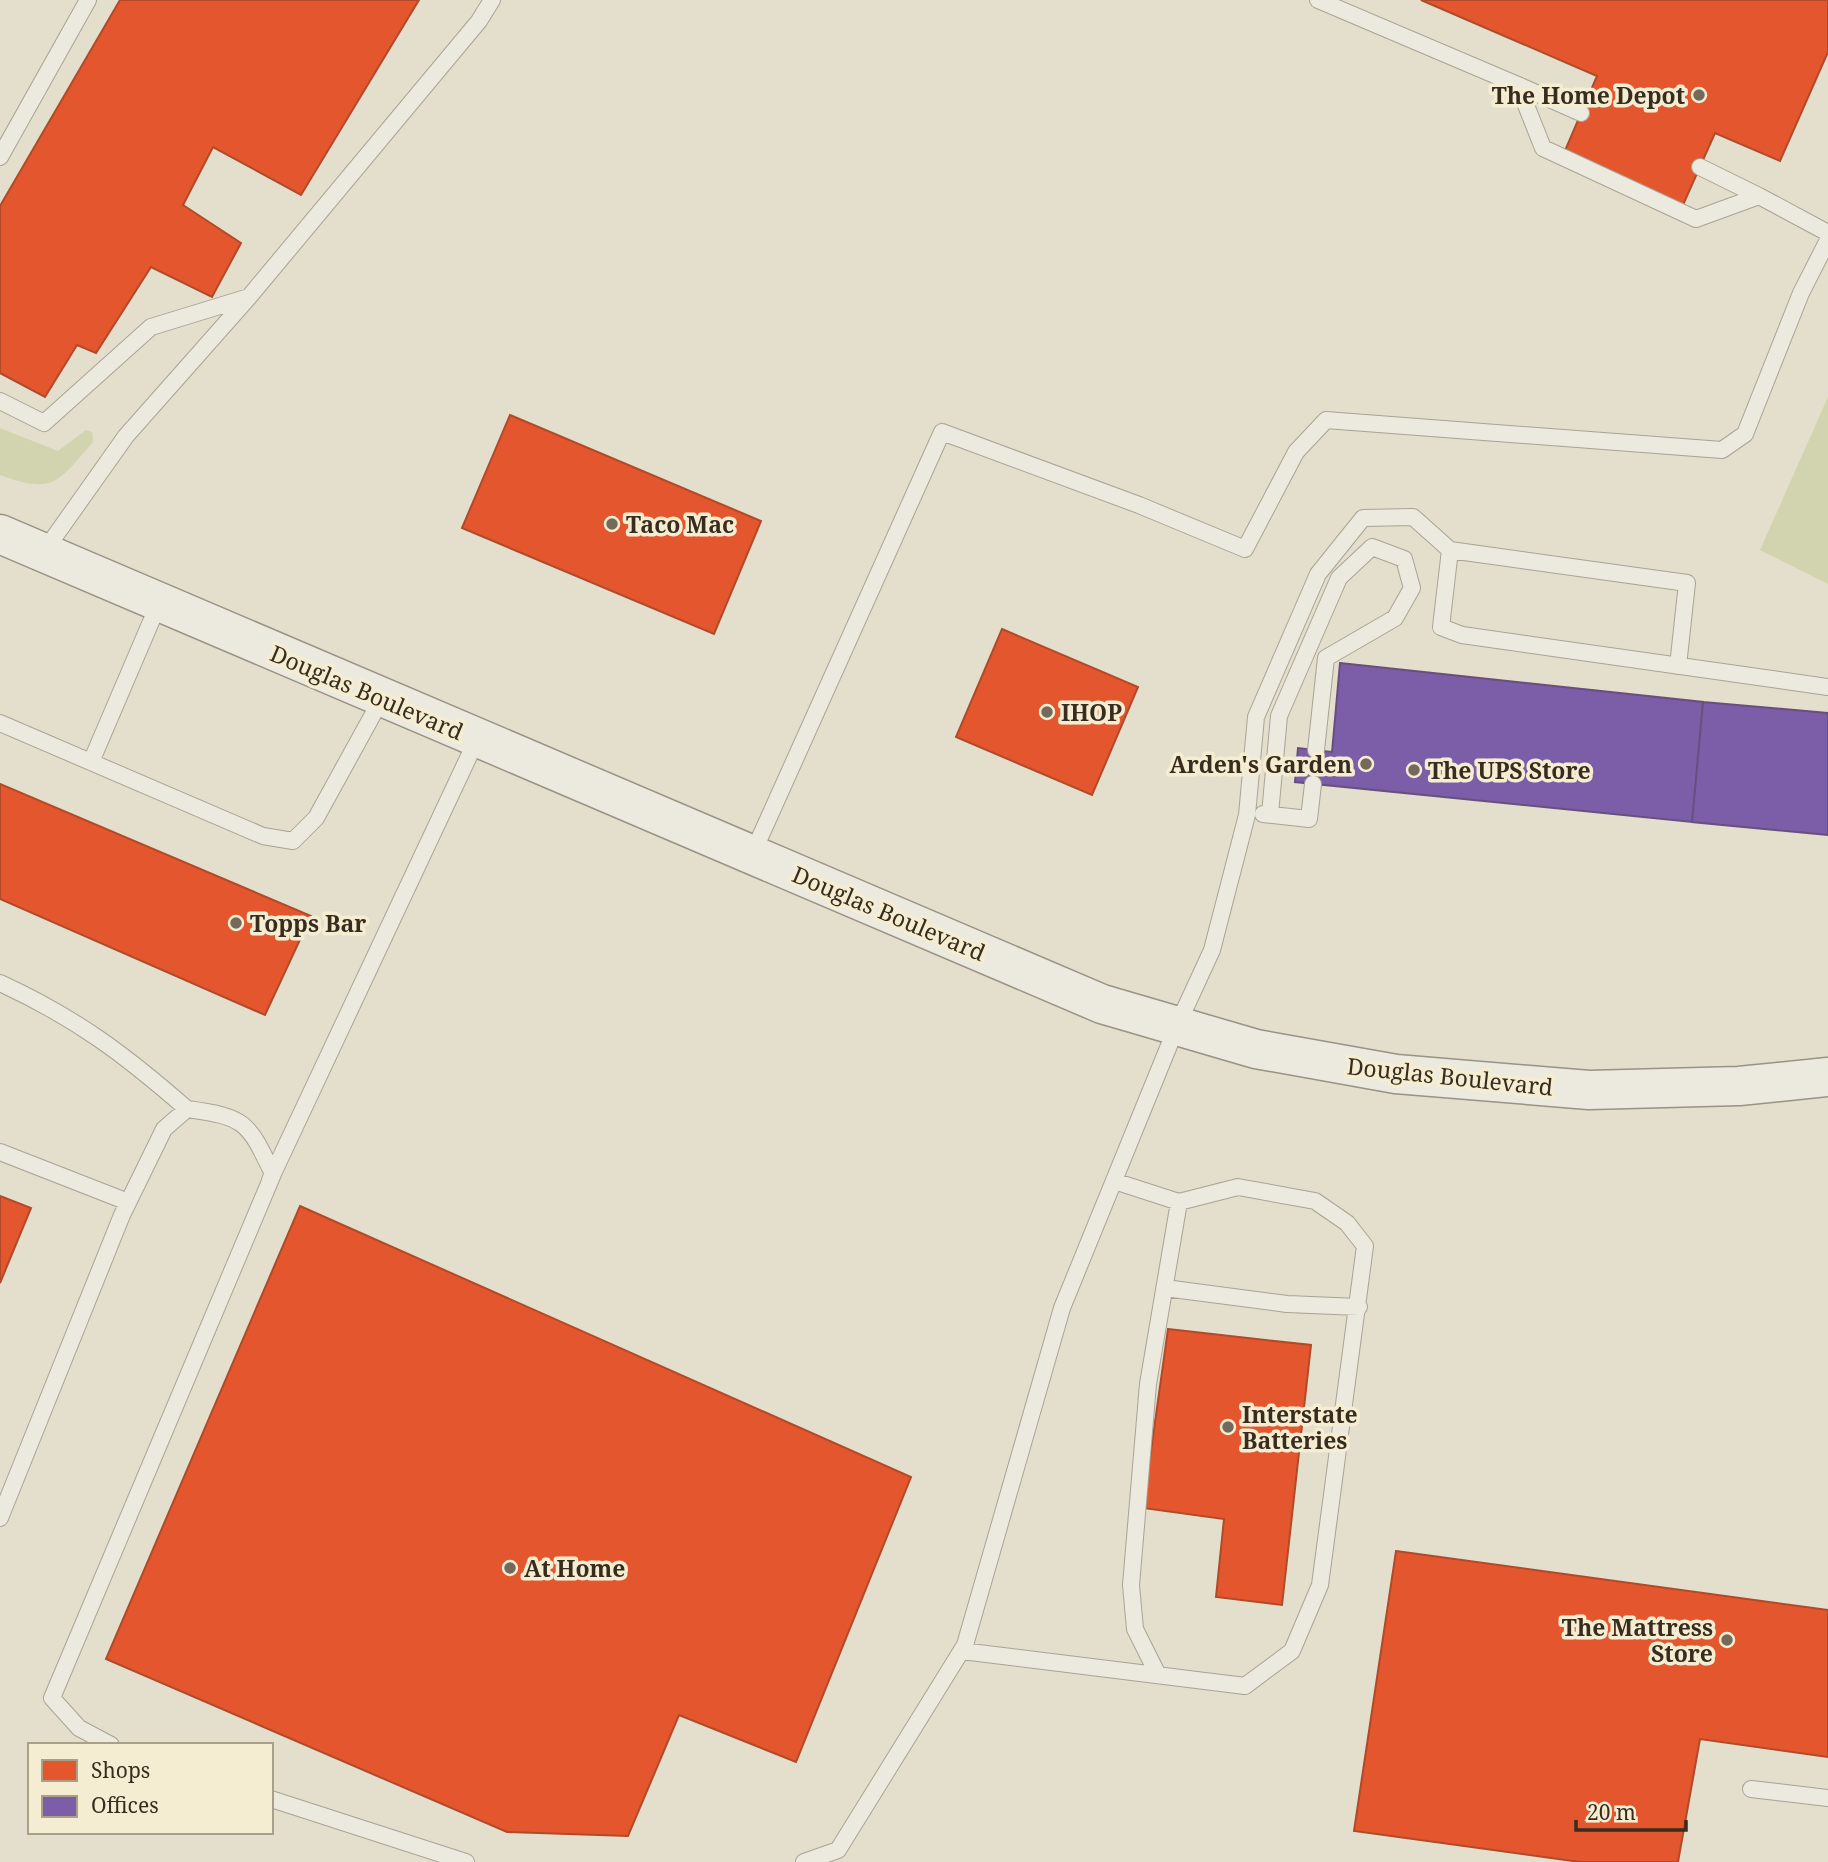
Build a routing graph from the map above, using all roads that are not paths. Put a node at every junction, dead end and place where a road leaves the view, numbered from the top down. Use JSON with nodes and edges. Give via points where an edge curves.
{"nodes":[{"id":1,"x":88,"y":0,"type":"edge"},
{"id":2,"x":492,"y":0,"type":"edge"},
{"id":3,"x":1318,"y":0,"type":"edge"},
{"id":4,"x":1518,"y":85,"type":"junction"},
{"id":5,"x":1581,"y":113,"type":"dead end"},
{"id":6,"x":0,"y":157,"type":"edge"},
{"id":7,"x":1700,"y":167,"type":"dead end"},
{"id":8,"x":1759,"y":197,"type":"junction"},
{"id":9,"x":1828,"y":233,"type":"edge"},
{"id":10,"x":1828,"y":240,"type":"edge"},
{"id":11,"x":249,"y":297,"type":"junction"},
{"id":12,"x":0,"y":401,"type":"edge"},
{"id":13,"x":0,"y":534,"type":"edge"},
{"id":14,"x":1450,"y":550,"type":"junction"},
{"id":15,"x":43,"y":552,"type":"junction"},
{"id":16,"x":159,"y":603,"type":"junction"},
{"id":17,"x":1678,"y":666,"type":"junction"},
{"id":18,"x":1828,"y":687,"type":"edge"},
{"id":19,"x":382,"y":698,"type":"junction"},
{"id":20,"x":0,"y":723,"type":"edge"},
{"id":21,"x":477,"y":739,"type":"junction"},
{"id":22,"x":1316,"y":750,"type":"dead end"},
{"id":23,"x":91,"y":762,"type":"junction"},
{"id":24,"x":1313,"y":784,"type":"dead end"},
{"id":25,"x":1270,"y":814,"type":"junction"},
{"id":26,"x":1247,"y":815,"type":"junction"},
{"id":27,"x":752,"y":855,"type":"junction"},
{"id":28,"x":0,"y":983,"type":"edge"},
{"id":29,"x":1177,"y":1026,"type":"junction"},
{"id":30,"x":1828,"y":1077,"type":"edge"},
{"id":31,"x":187,"y":1109,"type":"junction"},
{"id":32,"x":0,"y":1152,"type":"edge"},
{"id":33,"x":1114,"y":1181,"type":"junction"},
{"id":34,"x":269,"y":1183,"type":"junction"},
{"id":35,"x":128,"y":1202,"type":"junction"},
{"id":36,"x":1179,"y":1202,"type":"junction"},
{"id":37,"x":1165,"y":1288,"type":"junction"},
{"id":38,"x":1359,"y":1307,"type":"junction"},
{"id":39,"x":0,"y":1518,"type":"edge"},
{"id":40,"x":962,"y":1651,"type":"junction"},
{"id":41,"x":1158,"y":1675,"type":"junction"},
{"id":42,"x":107,"y":1743,"type":"edge"},
{"id":43,"x":1751,"y":1789,"type":"dead end"},
{"id":44,"x":1828,"y":1798,"type":"edge"},
{"id":45,"x":273,"y":1800,"type":"edge"},
{"id":46,"x":466,"y":1862,"type":"edge"},
{"id":47,"x":804,"y":1862,"type":"edge"}],
"edges":[{"from":1,"to":6,"type":"lane"},
{"from":2,"to":11,"type":"lane"},
{"from":3,"to":4,"type":"lane"},
{"from":4,"to":5,"type":"lane"},
{"from":4,"to":8,"type":"lane","via":[[1543,148],[1601,175],[1696,219]]},
{"from":7,"to":8,"type":"lane"},
{"from":8,"to":9,"type":"lane"},
{"from":10,"to":27,"type":"lane","via":[[1801,293],[1745,434],[1722,450],[1326,420],[1296,452],[1245,549],[942,432]]},
{"from":11,"to":12,"type":"lane","via":[[151,327],[44,423]]},
{"from":11,"to":15,"type":"lane","via":[[126,436]]},
{"from":13,"to":15,"type":"main road","name":"Douglas Boulevard"},
{"from":14,"to":17,"type":"lane","via":[[1441,627],[1462,635]]},
{"from":14,"to":17,"type":"lane","via":[[1687,583]]},
{"from":14,"to":26,"type":"lane","via":[[1413,517],[1363,518],[1318,574],[1256,717]]},
{"from":15,"to":16,"type":"main road","name":"Douglas Boulevard"},
{"from":16,"to":19,"type":"main road","name":"Douglas Boulevard"},
{"from":16,"to":23,"type":"lane"},
{"from":17,"to":18,"type":"lane"},
{"from":19,"to":21,"type":"main road","name":"Douglas Boulevard"},
{"from":19,"to":23,"type":"lane","via":[[316,818],[293,841],[263,836]]},
{"from":20,"to":23,"type":"lane"},
{"from":21,"to":27,"type":"main road","name":"Douglas Boulevard"},
{"from":21,"to":34,"type":"lane"},
{"from":22,"to":25,"type":"lane","via":[[1326,658],[1395,618],[1412,588],[1404,559],[1372,547],[1339,578],[1279,716]]},
{"from":24,"to":25,"type":"lane","via":[[1309,818]]},
{"from":25,"to":26,"type":"lane"},
{"from":26,"to":29,"type":"lane","via":[[1212,950]]},
{"from":27,"to":29,"type":"main road","name":"Douglas Boulevard","via":[[1102,1004]]},
{"from":28,"to":31,"type":"lane","via":[[56,1009],[127,1056]]},
{"from":29,"to":30,"type":"main road","name":"Douglas Boulevard","via":[[1256,1049],[1396,1074],[1589,1090],[1739,1086]]},
{"from":29,"to":33,"type":"lane"},
{"from":31,"to":34,"type":"lane","via":[[227,1115],[253,1134],[273,1174]]},
{"from":31,"to":35,"type":"lane","via":[[164,1129]]},
{"from":32,"to":35,"type":"lane"},
{"from":33,"to":36,"type":"lane"},
{"from":33,"to":40,"type":"lane","via":[[1062,1308]]},
{"from":34,"to":42,"type":"lane","via":[[52,1698],[79,1728]]},
{"from":35,"to":39,"type":"lane"},
{"from":36,"to":37,"type":"lane"},
{"from":36,"to":38,"type":"lane","via":[[1238,1187],[1315,1201],[1347,1223],[1365,1246]]},
{"from":37,"to":38,"type":"lane","via":[[1287,1304]]},
{"from":37,"to":41,"type":"lane","via":[[1148,1384],[1131,1585],[1135,1629]]},
{"from":38,"to":41,"type":"lane","via":[[1320,1585],[1292,1651],[1245,1686]]},
{"from":40,"to":41,"type":"lane"},
{"from":40,"to":47,"type":"lane","via":[[838,1850]]},
{"from":43,"to":44,"type":"lane"},
{"from":45,"to":46,"type":"lane"}]}
